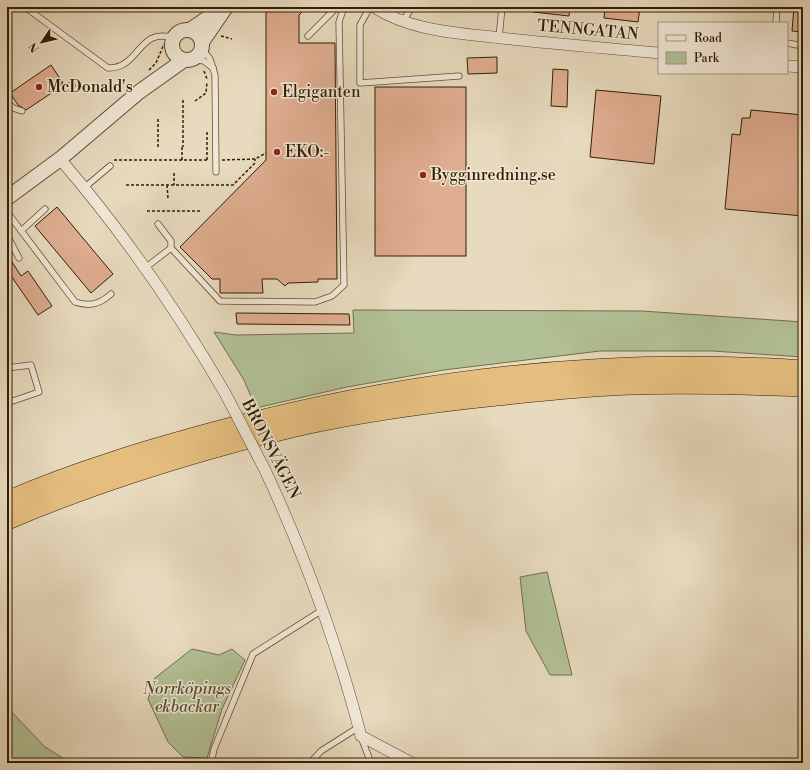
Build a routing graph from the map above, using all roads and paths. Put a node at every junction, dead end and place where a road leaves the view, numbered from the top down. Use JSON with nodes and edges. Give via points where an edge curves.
{"nodes":[{"id":1,"x":25,"y":7,"type":"edge"},
{"id":2,"x":222,"y":7,"type":"edge"},
{"id":3,"x":226,"y":7,"type":"edge"},
{"id":4,"x":337,"y":7,"type":"edge"},
{"id":5,"x":344,"y":7,"type":"edge"},
{"id":6,"x":370,"y":7,"type":"edge"},
{"id":7,"x":374,"y":7,"type":"edge"},
{"id":8,"x":412,"y":7,"type":"edge"},
{"id":9,"x":502,"y":7,"type":"edge"},
{"id":10,"x":777,"y":7,"type":"edge"},
{"id":11,"x":403,"y":21,"type":"junction"},
{"id":12,"x":776,"y":22,"type":"edge"},
{"id":13,"x":186,"y":28,"type":"junction"},
{"id":14,"x":215,"y":34,"type":"dead end"},
{"id":15,"x":308,"y":36,"type":"dead end"},
{"id":16,"x":499,"y":38,"type":"junction"},
{"id":17,"x":232,"y":39,"type":"dead end"},
{"id":18,"x":171,"y":41,"type":"junction"},
{"id":19,"x":788,"y":43,"type":"edge"},
{"id":20,"x":803,"y":46,"type":"edge"},
{"id":21,"x":658,"y":53,"type":"edge"},
{"id":22,"x":197,"y":56,"type":"junction"},
{"id":23,"x":788,"y":66,"type":"edge"},
{"id":24,"x":803,"y":67,"type":"edge"},
{"id":25,"x":213,"y":68,"type":"junction"},
{"id":26,"x":145,"y":74,"type":"dead end"},
{"id":27,"x":459,"y":76,"type":"dead end"},
{"id":28,"x":72,"y":85,"type":"dead end"},
{"id":29,"x":57,"y":90,"type":"dead end"},
{"id":30,"x":139,"y":92,"type":"junction"},
{"id":31,"x":183,"y":100,"type":"dead end"},
{"id":32,"x":195,"y":101,"type":"dead end"},
{"id":33,"x":7,"y":102,"type":"edge"},
{"id":34,"x":22,"y":111,"type":"dead end"},
{"id":35,"x":158,"y":119,"type":"dead end"},
{"id":36,"x":158,"y":147,"type":"dead end"},
{"id":37,"x":266,"y":153,"type":"dead end"},
{"id":38,"x":60,"y":159,"type":"junction"},
{"id":39,"x":255,"y":159,"type":"junction"},
{"id":40,"x":112,"y":160,"type":"dead end"},
{"id":41,"x":182,"y":160,"type":"junction"},
{"id":42,"x":216,"y":160,"type":"junction"},
{"id":43,"x":110,"y":166,"type":"dead end"},
{"id":44,"x":216,"y":172,"type":"dead end"},
{"id":45,"x":174,"y":173,"type":"dead end"},
{"id":46,"x":126,"y":185,"type":"dead end"},
{"id":47,"x":168,"y":185,"type":"junction"},
{"id":48,"x":174,"y":185,"type":"junction"},
{"id":49,"x":84,"y":188,"type":"junction"},
{"id":50,"x":7,"y":198,"type":"edge"},
{"id":51,"x":168,"y":198,"type":"dead end"},
{"id":52,"x":45,"y":209,"type":"dead end"},
{"id":53,"x":147,"y":211,"type":"dead end"},
{"id":54,"x":202,"y":211,"type":"dead end"},
{"id":55,"x":7,"y":212,"type":"edge"},
{"id":56,"x":158,"y":224,"type":"dead end"},
{"id":57,"x":21,"y":231,"type":"junction"},
{"id":58,"x":7,"y":235,"type":"edge"},
{"id":59,"x":171,"y":248,"type":"junction"},
{"id":60,"x":19,"y":258,"type":"dead end"},
{"id":61,"x":145,"y":268,"type":"junction"},
{"id":62,"x":111,"y":294,"type":"dead end"},
{"id":63,"x":7,"y":368,"type":"edge"},
{"id":64,"x":803,"y":371,"type":"edge"},
{"id":65,"x":803,"y":386,"type":"edge"},
{"id":66,"x":7,"y":403,"type":"edge"},
{"id":67,"x":7,"y":502,"type":"edge"},
{"id":68,"x":7,"y":519,"type":"edge"},
{"id":69,"x":324,"y":609,"type":"junction"},
{"id":70,"x":360,"y":732,"type":"junction"},
{"id":71,"x":211,"y":763,"type":"edge"},
{"id":72,"x":310,"y":763,"type":"edge"},
{"id":73,"x":371,"y":763,"type":"edge"},
{"id":74,"x":412,"y":763,"type":"edge"}],
"edges":[{"from":1,"to":18,"type":"lane","via":[[108,68],[123,66],[150,38],[158,35]]},
{"from":2,"to":13,"type":"street"},
{"from":3,"to":22,"type":"street"},
{"from":4,"to":15,"type":"lane"},
{"from":5,"to":59,"type":"lane","via":[[339,22],[344,285],[332,296],[315,302],[220,301]]},
{"from":6,"to":27,"type":"lane","via":[[360,25],[360,83]]},
{"from":7,"to":11,"type":"street","name":"TENNGATAN"},
{"from":8,"to":11,"type":"lane"},
{"from":9,"to":16,"type":"lane"},
{"from":10,"to":12,"type":"lane"},
{"from":11,"to":16,"type":"street","name":"TENNGATAN","via":[[431,29]]},
{"from":13,"to":18,"type":"street"},
{"from":13,"to":18,"type":"path","via":[[174,28]]},
{"from":13,"to":22,"type":"street","via":[[198,34]]},
{"from":14,"to":17,"type":"path"},
{"from":16,"to":21,"type":"street","name":"TENNGATAN"},
{"from":18,"to":22,"type":"street","via":[[176,56]]},
{"from":18,"to":26,"type":"path"},
{"from":18,"to":30,"type":"street","via":[[161,66]]},
{"from":19,"to":20,"type":"lane"},
{"from":22,"to":25,"type":"lane"},
{"from":22,"to":25,"type":"lane","via":[[210,59]]},
{"from":22,"to":30,"type":"street"},
{"from":22,"to":32,"type":"path","via":[[207,78],[206,93]]},
{"from":23,"to":24,"type":"street"},
{"from":25,"to":42,"type":"lane"},
{"from":28,"to":29,"type":"lane"},
{"from":30,"to":38,"type":"street"},
{"from":31,"to":41,"type":"path"},
{"from":33,"to":34,"type":"lane","via":[[13,108]]},
{"from":35,"to":36,"type":"path"},
{"from":37,"to":39,"type":"path"},
{"from":38,"to":49,"type":"street","name":"BRONSVÄGEN"},
{"from":38,"to":50,"type":"street"},
{"from":39,"to":42,"type":"path"},
{"from":39,"to":48,"type":"path","via":[[255,164],[234,185]]},
{"from":40,"to":41,"type":"path"},
{"from":41,"to":42,"type":"path"},
{"from":42,"to":44,"type":"lane"},
{"from":43,"to":49,"type":"lane"},
{"from":45,"to":48,"type":"path"},
{"from":46,"to":47,"type":"path"},
{"from":47,"to":48,"type":"path"},
{"from":47,"to":51,"type":"path"},
{"from":49,"to":61,"type":"street","name":"BRONSVÄGEN"},
{"from":52,"to":57,"type":"lane"},
{"from":53,"to":54,"type":"path"},
{"from":55,"to":57,"type":"lane"},
{"from":56,"to":59,"type":"lane","via":[[171,241]]},
{"from":57,"to":62,"type":"lane","via":[[75,302],[86,306],[103,301]]},
{"from":58,"to":60,"type":"lane"},
{"from":59,"to":61,"type":"lane"},
{"from":61,"to":69,"type":"street","name":"BRONSVÄGEN","bridge":true,"via":[[191,336],[265,470]]},
{"from":63,"to":66,"type":"lane","via":[[31,365],[39,392]]},
{"from":64,"to":67,"type":"highway","via":[[743,366],[628,368],[548,373],[386,393],[290,413],[173,443],[98,467]]},
{"from":65,"to":68,"type":"highway","via":[[634,384],[549,389],[446,400],[374,412],[296,426],[177,459],[103,482]]},
{"from":69,"to":70,"type":"street","name":"BRONSVÄGEN"},
{"from":69,"to":71,"type":"lane","via":[[253,654],[214,748]]},
{"from":70,"to":72,"type":"lane","via":[[321,751]]},
{"from":70,"to":73,"type":"lane"},
{"from":70,"to":74,"type":"street"}]}
